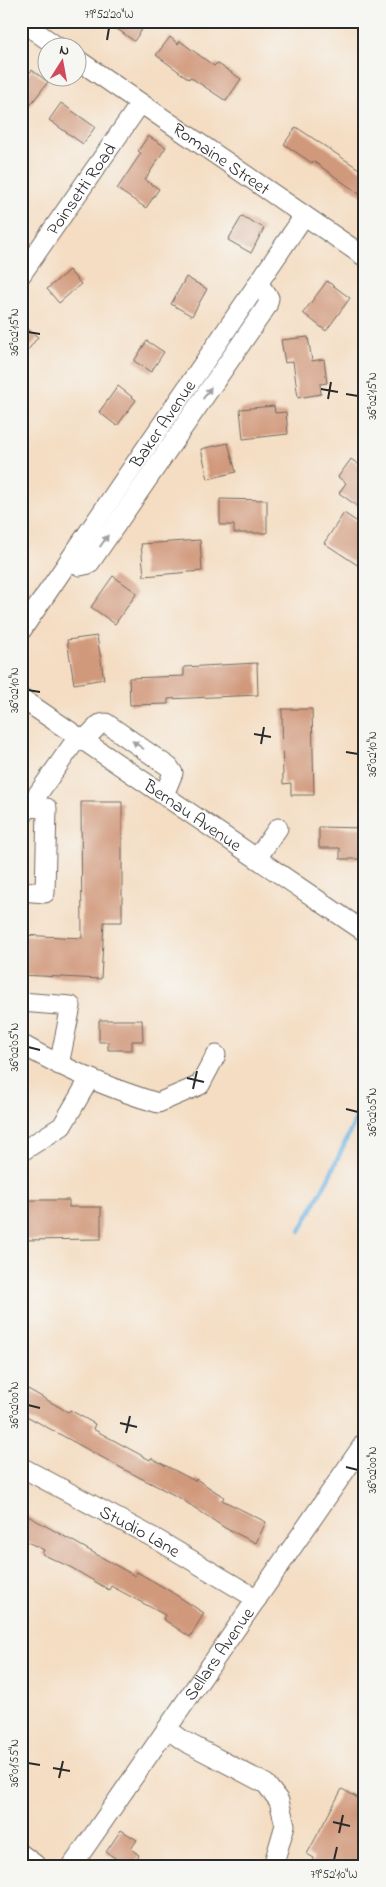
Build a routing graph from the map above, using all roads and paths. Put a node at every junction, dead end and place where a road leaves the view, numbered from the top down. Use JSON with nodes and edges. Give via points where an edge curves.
{"nodes":[{"id":1,"x":21,"y":21,"type":"edge"},
{"id":2,"x":45,"y":38,"type":"edge"},
{"id":3,"x":88,"y":67,"type":"edge"},
{"id":4,"x":140,"y":104,"type":"junction"},
{"id":5,"x":304,"y":216,"type":"junction"},
{"id":6,"x":365,"y":257,"type":"edge"},
{"id":7,"x":21,"y":275,"type":"edge"},
{"id":8,"x":258,"y":283,"type":"junction"},
{"id":9,"x":164,"y":421,"type":"junction"},
{"id":10,"x":179,"y":433,"type":"junction"},
{"id":11,"x":69,"y":561,"type":"junction"},
{"id":12,"x":21,"y":632,"type":"edge"},
{"id":13,"x":21,"y":698,"type":"edge"},
{"id":14,"x":81,"y":738,"type":"junction"},
{"id":15,"x":164,"y":795,"type":"junction"},
{"id":16,"x":24,"y":810,"type":"edge"},
{"id":17,"x":278,"y":828,"type":"dead end"},
{"id":18,"x":257,"y":858,"type":"junction"},
{"id":19,"x":21,"y":891,"type":"edge"},
{"id":20,"x":365,"y":932,"type":"edge"},
{"id":21,"x":21,"y":1002,"type":"edge"},
{"id":22,"x":21,"y":1044,"type":"edge"},
{"id":23,"x":216,"y":1055,"type":"dead end"},
{"id":24,"x":60,"y":1065,"type":"junction"},
{"id":25,"x":90,"y":1078,"type":"junction"},
{"id":26,"x":21,"y":1152,"type":"edge"},
{"id":27,"x":365,"y":1442,"type":"edge"},
{"id":28,"x":21,"y":1467,"type":"edge"},
{"id":29,"x":257,"y":1599,"type":"junction"},
{"id":30,"x":167,"y":1729,"type":"junction"},
{"id":31,"x":21,"y":1857,"type":"edge"},
{"id":32,"x":33,"y":1866,"type":"edge"},
{"id":33,"x":72,"y":1866,"type":"edge"},
{"id":34,"x":274,"y":1866,"type":"edge"}],
"edges":[{"from":1,"to":2,"type":"street"},
{"from":3,"to":4,"type":"street","name":"Romaine Street"},
{"from":4,"to":5,"type":"street","name":"Romaine Street"},
{"from":4,"to":7,"type":"street","name":"Poinsetti Road"},
{"from":5,"to":6,"type":"street","name":"Romaine Street"},
{"from":5,"to":8,"type":"street","name":"Baker Avenue"},
{"from":8,"to":9,"type":"street","name":"Baker Avenue"},
{"from":10,"to":8,"type":"street","one_way":true,"via":[[266,306],[269,298]]},
{"from":9,"to":10,"type":"street"},
{"from":9,"to":11,"type":"street","name":"Baker Avenue"},
{"from":11,"to":10,"type":"street","one_way":true,"via":[[80,566],[88,564]]},
{"from":11,"to":12,"type":"street","name":"Baker Avenue"},
{"from":13,"to":14,"type":"street","name":"Bernau Avenue"},
{"from":14,"to":15,"type":"street","name":"Bernau Avenue"},
{"from":15,"to":14,"type":"street","one_way":true,"via":[[173,773],[169,767],[106,723]]},
{"from":14,"to":16,"type":"street"},
{"from":15,"to":18,"type":"street","name":"Bernau Avenue"},
{"from":16,"to":19,"type":"street","via":[[47,808],[45,893]]},
{"from":17,"to":18,"type":"street"},
{"from":18,"to":20,"type":"street","name":"Bernau Avenue"},
{"from":21,"to":24,"type":"street","via":[[71,1006]]},
{"from":22,"to":24,"type":"street"},
{"from":23,"to":25,"type":"street","via":[[200,1085],[158,1103],[119,1092]]},
{"from":24,"to":25,"type":"street"},
{"from":25,"to":26,"type":"street","via":[[62,1126]]},
{"from":27,"to":29,"type":"street","name":"Sellars Avenue"},
{"from":28,"to":29,"type":"street","name":"Studio Lane","via":[[156,1539]]},
{"from":29,"to":30,"type":"street","name":"Sellars Avenue"},
{"from":30,"to":33,"type":"street","name":"Sellars Avenue"},
{"from":30,"to":34,"type":"street","via":[[266,1784],[279,1801],[285,1825]]},
{"from":31,"to":32,"type":"main road"}]}
